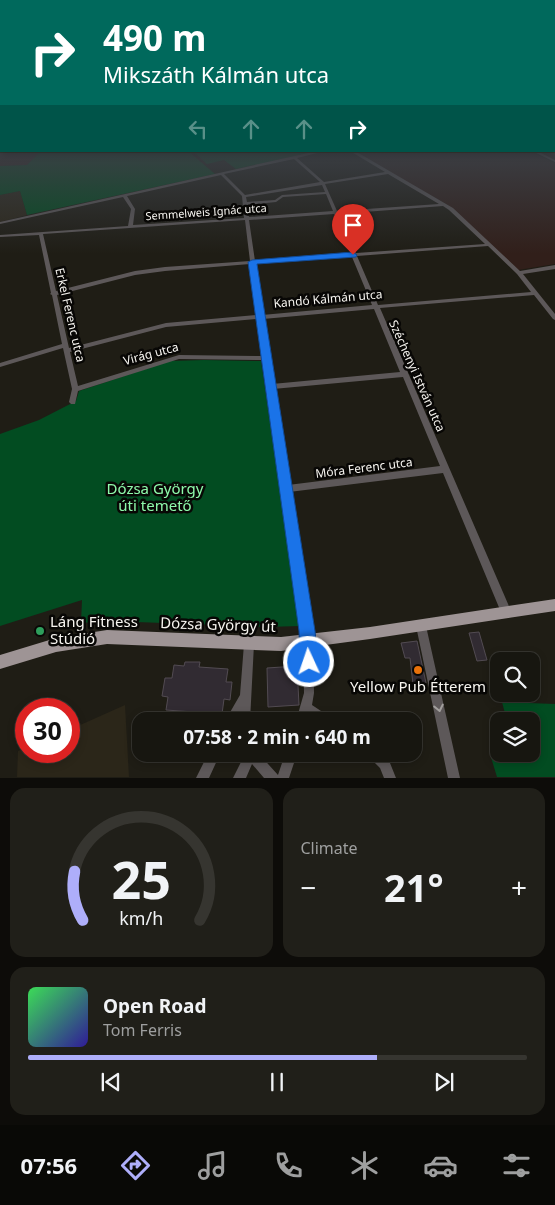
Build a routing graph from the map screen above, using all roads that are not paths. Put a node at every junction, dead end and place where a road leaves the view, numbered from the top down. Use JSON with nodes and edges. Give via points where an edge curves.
{"nodes":[{"id":1,"x":188,"y":181,"type":"edge"},
{"id":2,"x":229,"y":181,"type":"edge"},
{"id":3,"x":334,"y":181,"type":"edge"},
{"id":4,"x":401,"y":181,"type":"edge"},
{"id":5,"x":323,"y":183,"type":"junction"},
{"id":6,"x":327,"y":193,"type":"junction"},
{"id":7,"x":124,"y":195,"type":"junction"},
{"id":8,"x":244,"y":196,"type":"junction"},
{"id":9,"x":245,"y":204,"type":"junction"},
{"id":10,"x":444,"y":205,"type":"junction"},
{"id":11,"x":335,"y":213,"type":"junction"},
{"id":12,"x":247,"y":219,"type":"junction"},
{"id":13,"x":0,"y":223,"type":"edge"},
{"id":14,"x":130,"y":227,"type":"junction"},
{"id":15,"x":41,"y":234,"type":"junction"},
{"id":16,"x":0,"y":236,"type":"edge"},
{"id":17,"x":488,"y":245,"type":"junction"},
{"id":18,"x":353,"y":255,"type":"junction"},
{"id":19,"x":252,"y":262,"type":"junction"},
{"id":20,"x":555,"y":267,"type":"edge"},
{"id":21,"x":519,"y":273,"type":"junction"},
{"id":22,"x":535,"y":293,"type":"junction"},
{"id":23,"x":53,"y":294,"type":"junction"},
{"id":24,"x":375,"y":307,"type":"junction"},
{"id":25,"x":260,"y":316,"type":"junction"},
{"id":26,"x":555,"y":318,"type":"edge"},
{"id":27,"x":66,"y":348,"type":"junction"},
{"id":28,"x":266,"y":358,"type":"junction"},
{"id":29,"x":0,"y":365,"type":"edge"},
{"id":30,"x":404,"y":374,"type":"junction"},
{"id":31,"x":269,"y":387,"type":"junction"},
{"id":32,"x":75,"y":389,"type":"junction"},
{"id":33,"x":74,"y":402,"type":"dead end"},
{"id":34,"x":446,"y":470,"type":"junction"},
{"id":35,"x":285,"y":489,"type":"junction"},
{"id":36,"x":555,"y":605,"type":"edge"},
{"id":37,"x":507,"y":613,"type":"junction"},
{"id":38,"x":421,"y":626,"type":"junction"},
{"id":39,"x":308,"y":642,"type":"junction"},
{"id":40,"x":249,"y":644,"type":"junction"},
{"id":41,"x":0,"y":662,"type":"edge"},
{"id":42,"x":245,"y":697,"type":"junction"},
{"id":43,"x":306,"y":708,"type":"junction"},
{"id":44,"x":236,"y":712,"type":"edge"},
{"id":45,"x":244,"y":712,"type":"edge"},
{"id":46,"x":305,"y":712,"type":"edge"},
{"id":47,"x":312,"y":712,"type":"edge"},
{"id":48,"x":210,"y":762,"type":"edge"},
{"id":49,"x":247,"y":762,"type":"edge"},
{"id":50,"x":258,"y":762,"type":"edge"},
{"id":51,"x":288,"y":762,"type":"edge"},
{"id":52,"x":383,"y":762,"type":"edge"},
{"id":53,"x":202,"y":778,"type":"edge"},
{"id":54,"x":239,"y":778,"type":"edge"},
{"id":55,"x":273,"y":778,"type":"edge"},
{"id":56,"x":283,"y":778,"type":"edge"},
{"id":57,"x":390,"y":778,"type":"edge"},
{"id":58,"x":454,"y":778,"type":"edge"}],
"edges":[{"from":1,"to":7,"type":"street"},
{"from":2,"to":8,"type":"street"},
{"from":3,"to":5,"type":"street"},
{"from":4,"to":10,"type":"street"},
{"from":5,"to":6,"type":"street","name":"Széchenyi István utca"},
{"from":5,"to":8,"type":"street"},
{"from":6,"to":9,"type":"street","via":[[282,196],[276,201]]},
{"from":6,"to":11,"type":"street","name":"Széchenyi István utca"},
{"from":7,"to":13,"type":"street"},
{"from":7,"to":14,"type":"street","via":[[133,209]]},
{"from":8,"to":9,"type":"street"},
{"from":9,"to":12,"type":"street"},
{"from":10,"to":11,"type":"street","name":"Semmelweis Ignác utca"},
{"from":10,"to":17,"type":"street"},
{"from":11,"to":12,"type":"street","name":"Semmelweis Ignác utca"},
{"from":11,"to":18,"type":"street","name":"Széchenyi István utca"},
{"from":12,"to":14,"type":"street","name":"Semmelweis Ignác utca"},
{"from":12,"to":19,"type":"street"},
{"from":14,"to":15,"type":"street","name":"Semmelweis Ignác utca"},
{"from":15,"to":16,"type":"street","name":"Semmelweis Ignác utca"},
{"from":15,"to":23,"type":"street","name":"Erkel Ferenc utca"},
{"from":17,"to":18,"type":"street"},
{"from":17,"to":21,"type":"street"},
{"from":18,"to":19,"type":"street"},
{"from":18,"to":24,"type":"street","name":"Széchenyi István utca"},
{"from":19,"to":23,"type":"street","via":[[149,271]]},
{"from":19,"to":25,"type":"street"},
{"from":20,"to":21,"type":"street"},
{"from":21,"to":22,"type":"street"},
{"from":22,"to":24,"type":"street","name":"Kandó Kálmán utca"},
{"from":22,"to":26,"type":"street"},
{"from":23,"to":27,"type":"street","name":"Erkel Ferenc utca"},
{"from":24,"to":25,"type":"street","name":"Kandó Kálmán utca"},
{"from":24,"to":30,"type":"street","name":"Széchenyi István utca"},
{"from":25,"to":27,"type":"street","name":"Kandó Kálmán utca","via":[[159,326]]},
{"from":25,"to":28,"type":"street"},
{"from":27,"to":29,"type":"street","name":"Kandó Kálmán utca"},
{"from":27,"to":32,"type":"street","name":"Erkel Ferenc utca"},
{"from":28,"to":31,"type":"street"},
{"from":28,"to":32,"type":"street","name":"Virág utca","via":[[179,356]]},
{"from":30,"to":31,"type":"street"},
{"from":30,"to":34,"type":"street","name":"Széchenyi István utca"},
{"from":31,"to":35,"type":"street"},
{"from":32,"to":33,"type":"street","name":"Erkel Ferenc utca"},
{"from":34,"to":35,"type":"street","name":"Móra Ferenc utca"},
{"from":34,"to":37,"type":"street","name":"Széchenyi István utca"},
{"from":35,"to":39,"type":"street"},
{"from":36,"to":37,"type":"main road","name":"Dózsa György út"},
{"from":37,"to":38,"type":"main road","name":"Dózsa György út"},
{"from":38,"to":39,"type":"main road","name":"Dózsa György út"},
{"from":38,"to":58,"type":"street","one_way":true},
{"from":39,"to":40,"type":"main road","name":"Dózsa György út"},
{"from":39,"to":43,"type":"street","via":[[309,693]]},
{"from":40,"to":41,"type":"main road","name":"Dózsa György út","via":[[107,637],[56,645]]},
{"from":40,"to":42,"type":"street"},
{"from":42,"to":44,"type":"street"},
{"from":42,"to":45,"type":"street"},
{"from":43,"to":46,"type":"street"},
{"from":43,"to":47,"type":"street"},
{"from":48,"to":53,"type":"street"},
{"from":49,"to":54,"type":"street"},
{"from":50,"to":55,"type":"street"},
{"from":51,"to":56,"type":"street"},
{"from":52,"to":57,"type":"street"}]}
